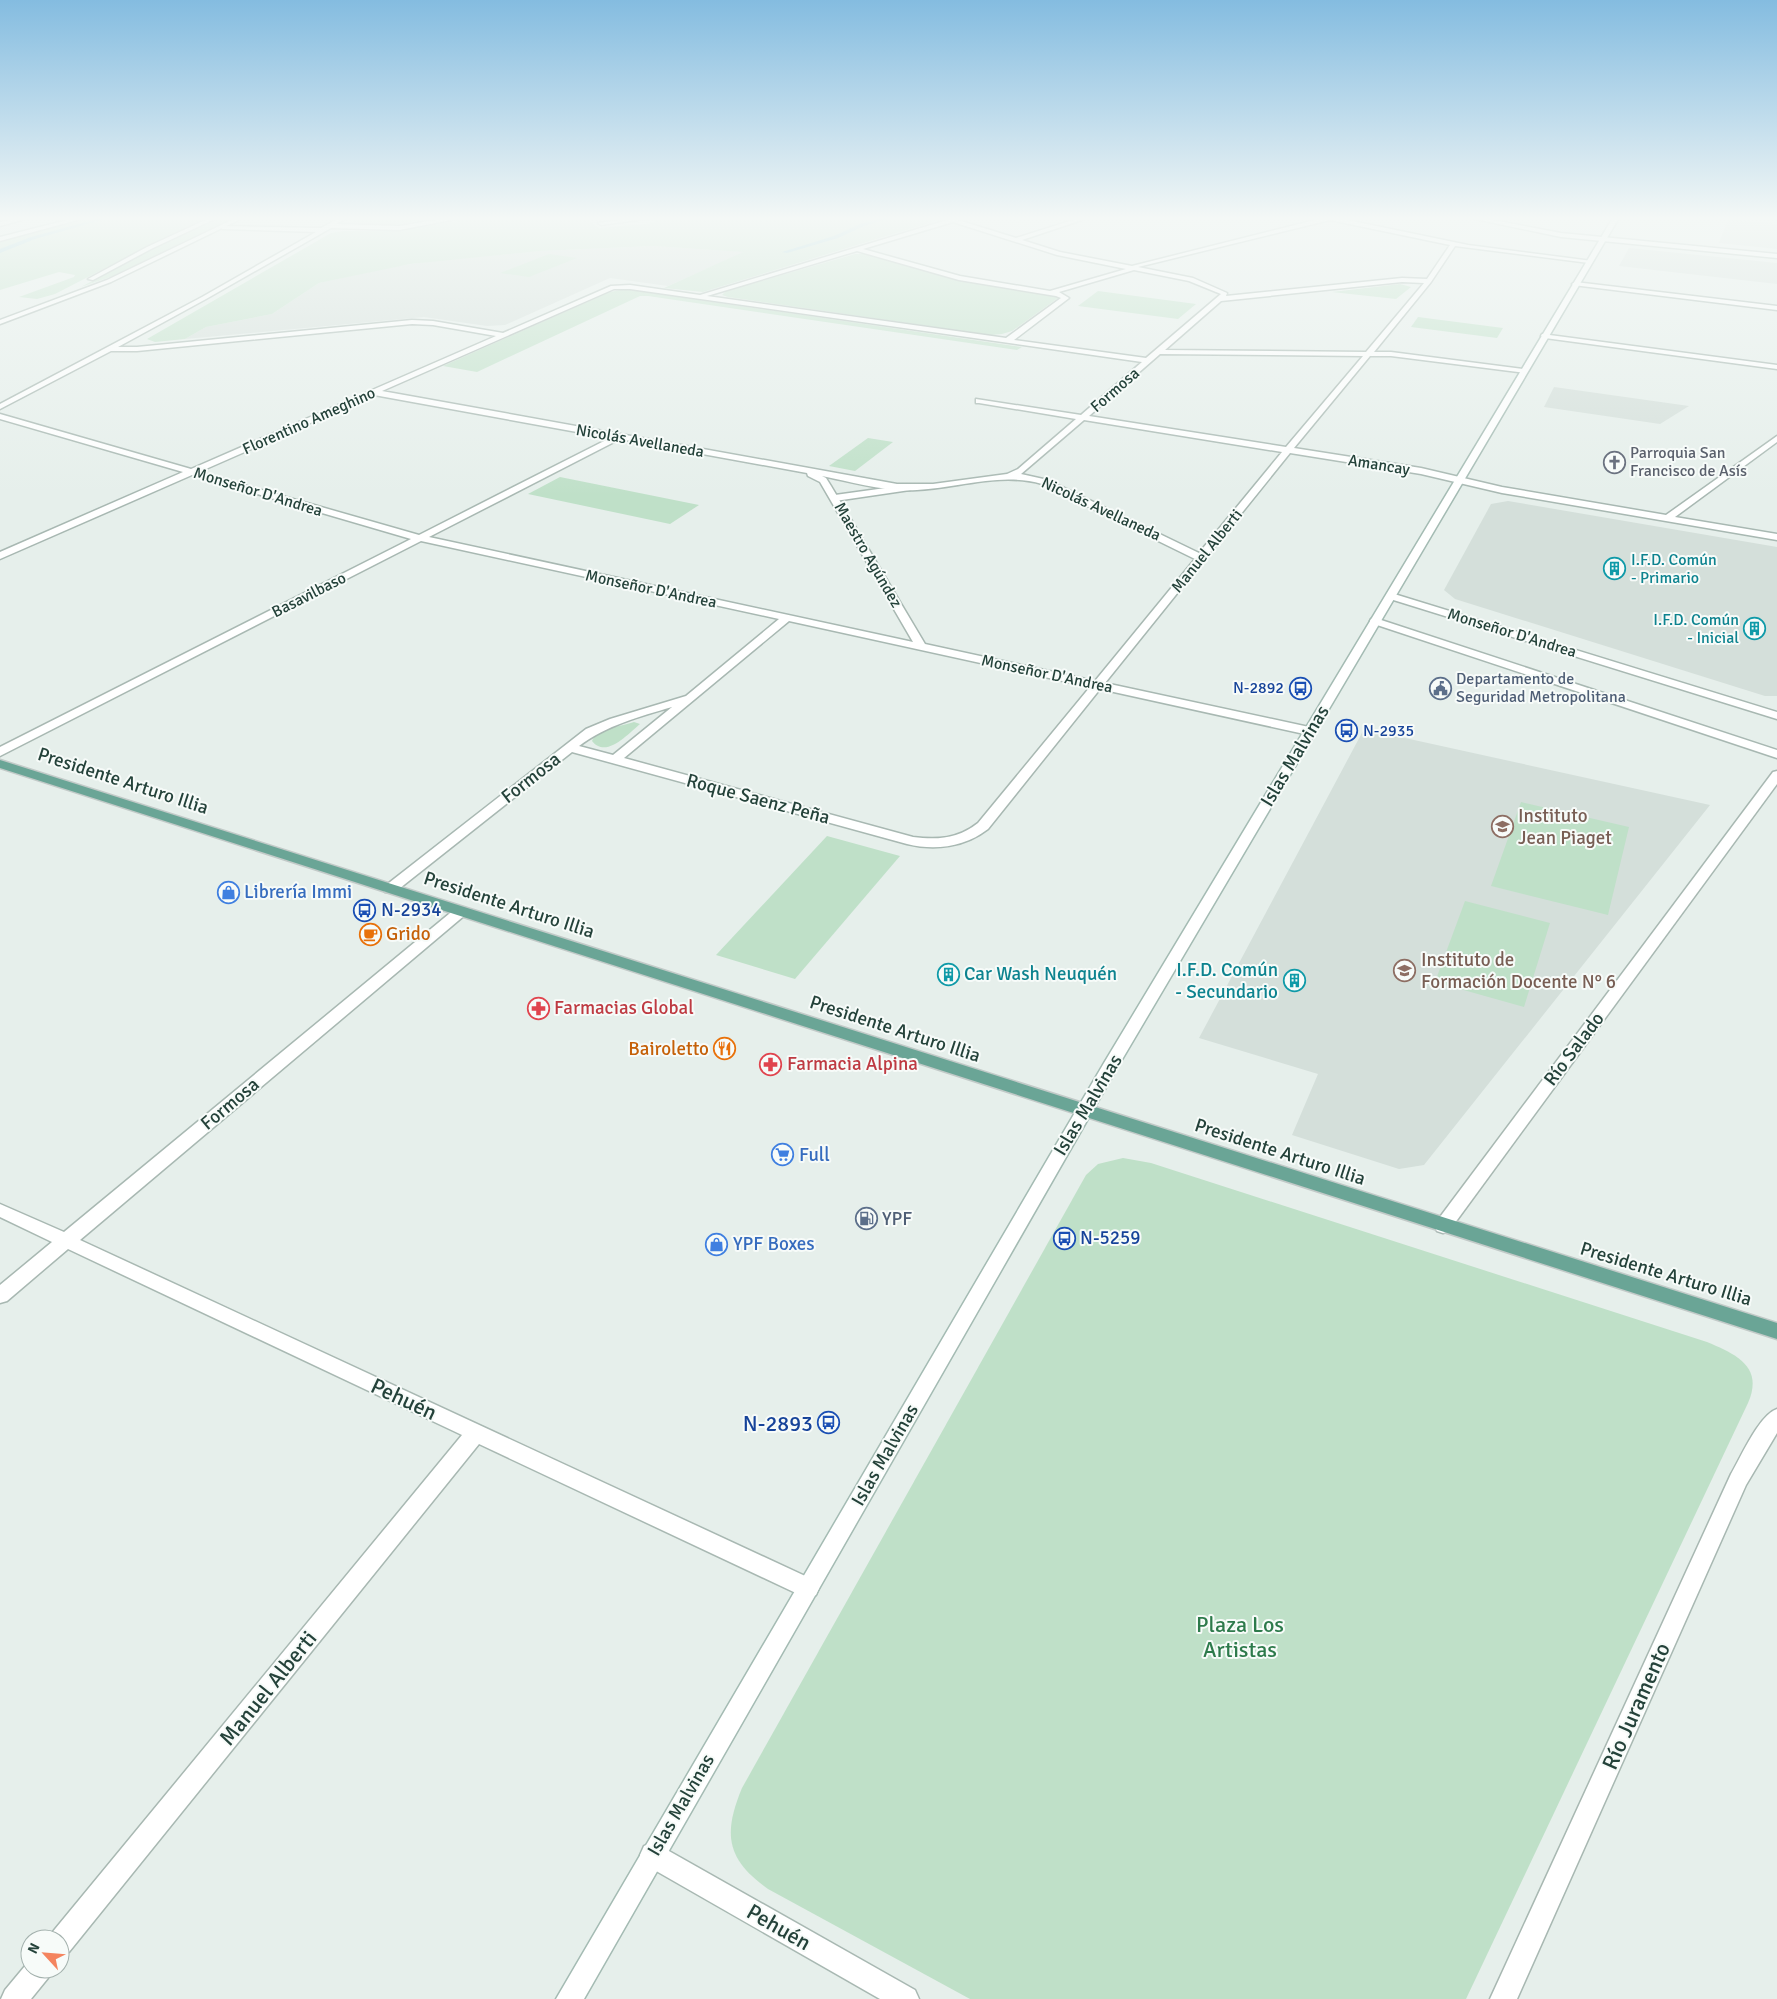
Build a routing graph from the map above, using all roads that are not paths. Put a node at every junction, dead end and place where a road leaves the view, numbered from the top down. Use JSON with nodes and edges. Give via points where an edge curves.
{"nodes":[{"id":1,"x":27,"y":309,"type":"edge"},
{"id":2,"x":34,"y":309,"type":"edge"},
{"id":3,"x":184,"y":309,"type":"edge"},
{"id":4,"x":560,"y":309,"type":"edge"},
{"id":5,"x":792,"y":309,"type":"edge"},
{"id":6,"x":1050,"y":309,"type":"edge"},
{"id":7,"x":1208,"y":309,"type":"edge"},
{"id":8,"x":1407,"y":309,"type":"edge"},
{"id":9,"x":1561,"y":309,"type":"edge"},
{"id":10,"x":1,"y":322,"type":"edge"},
{"id":11,"x":503,"y":334,"type":"junction"},
{"id":12,"x":1545,"y":336,"type":"junction"},
{"id":13,"x":1007,"y":340,"type":"junction"},
{"id":14,"x":110,"y":349,"type":"junction"},
{"id":15,"x":1159,"y":352,"type":"junction"},
{"id":16,"x":1370,"y":353,"type":"junction"},
{"id":17,"x":1149,"y":361,"type":"junction"},
{"id":18,"x":1777,"y":367,"type":"edge"},
{"id":19,"x":1524,"y":371,"type":"junction"},
{"id":20,"x":373,"y":392,"type":"junction"},
{"id":21,"x":979,"y":402,"type":"dead end"},
{"id":22,"x":0,"y":407,"type":"edge"},
{"id":23,"x":0,"y":416,"type":"edge"},
{"id":24,"x":1083,"y":418,"type":"junction"},
{"id":25,"x":618,"y":437,"type":"junction"},
{"id":26,"x":1777,"y":438,"type":"edge"},
{"id":27,"x":1288,"y":450,"type":"junction"},
{"id":28,"x":805,"y":470,"type":"junction"},
{"id":29,"x":193,"y":472,"type":"junction"},
{"id":30,"x":1007,"y":477,"type":"junction"},
{"id":31,"x":1459,"y":480,"type":"junction"},
{"id":32,"x":907,"y":488,"type":"junction"},
{"id":33,"x":835,"y":498,"type":"junction"},
{"id":34,"x":1668,"y":518,"type":"junction"},
{"id":35,"x":1777,"y":537,"type":"edge"},
{"id":36,"x":419,"y":538,"type":"junction"},
{"id":37,"x":0,"y":556,"type":"edge"},
{"id":38,"x":1201,"y":558,"type":"junction"},
{"id":39,"x":1391,"y":596,"type":"junction"},
{"id":40,"x":787,"y":618,"type":"junction"},
{"id":41,"x":1375,"y":621,"type":"junction"},
{"id":42,"x":922,"y":648,"type":"junction"},
{"id":43,"x":1098,"y":685,"type":"junction"},
{"id":44,"x":690,"y":698,"type":"junction"},
{"id":45,"x":1777,"y":716,"type":"edge"},
{"id":46,"x":1309,"y":732,"type":"junction"},
{"id":47,"x":570,"y":747,"type":"junction"},
{"id":48,"x":0,"y":752,"type":"edge"},
{"id":49,"x":1777,"y":754,"type":"edge"},
{"id":50,"x":615,"y":760,"type":"junction"},
{"id":51,"x":0,"y":764,"type":"edge"},
{"id":52,"x":1777,"y":775,"type":"edge"},
{"id":53,"x":948,"y":842,"type":"joint"},
{"id":54,"x":390,"y":889,"type":"junction"},
{"id":55,"x":460,"y":912,"type":"junction"},
{"id":56,"x":1084,"y":1112,"type":"junction"},
{"id":57,"x":0,"y":1210,"type":"edge"},
{"id":58,"x":1443,"y":1226,"type":"junction"},
{"id":59,"x":66,"y":1241,"type":"junction"},
{"id":60,"x":0,"y":1296,"type":"edge"},
{"id":61,"x":1777,"y":1331,"type":"edge"},
{"id":62,"x":1777,"y":1417,"type":"edge"},
{"id":63,"x":476,"y":1433,"type":"junction"},
{"id":64,"x":808,"y":1588,"type":"junction"},
{"id":65,"x":653,"y":1855,"type":"junction"},
{"id":66,"x":70,"y":1931,"type":"edge"},
{"id":67,"x":31,"y":1979,"type":"edge"},
{"id":68,"x":14,"y":1999,"type":"edge"},
{"id":69,"x":569,"y":1999,"type":"edge"},
{"id":70,"x":906,"y":1999,"type":"edge"},
{"id":71,"x":1503,"y":1999,"type":"edge"}],
"edges":[{"from":1,"to":10,"type":"street"},
{"from":2,"to":10,"type":"street"},
{"from":3,"to":14,"type":"street"},
{"from":4,"to":11,"type":"street","name":"Florentino Ameghino"},
{"from":5,"to":13,"type":"street"},
{"from":6,"to":13,"type":"street"},
{"from":7,"to":15,"type":"street","name":"Formosa"},
{"from":8,"to":16,"type":"street","name":"Manuel Alberti"},
{"from":9,"to":12,"type":"street","name":"Islas Malvinas"},
{"from":11,"to":14,"type":"street","via":[[412,322]]},
{"from":11,"to":20,"type":"street","name":"Florentino Ameghino"},
{"from":12,"to":18,"type":"street"},
{"from":12,"to":19,"type":"street","name":"Islas Malvinas"},
{"from":13,"to":17,"type":"street"},
{"from":14,"to":22,"type":"street"},
{"from":15,"to":16,"type":"street"},
{"from":15,"to":17,"type":"street","name":"Formosa"},
{"from":16,"to":19,"type":"street"},
{"from":16,"to":27,"type":"street","name":"Manuel Alberti"},
{"from":17,"to":24,"type":"street","name":"Formosa"},
{"from":19,"to":31,"type":"street","name":"Islas Malvinas"},
{"from":20,"to":25,"type":"street","name":"Nicolás Avellaneda"},
{"from":20,"to":29,"type":"street","name":"Florentino Ameghino"},
{"from":21,"to":24,"type":"street","name":"Amancay"},
{"from":23,"to":29,"type":"street","name":"Monseñor D'Andrea"},
{"from":24,"to":27,"type":"street","name":"Amancay"},
{"from":24,"to":30,"type":"street","name":"Formosa","via":[[1022,471]]},
{"from":25,"to":28,"type":"street","name":"Nicolás Avellaneda"},
{"from":25,"to":36,"type":"street","name":"Basavilbaso"},
{"from":26,"to":34,"type":"street"},
{"from":27,"to":31,"type":"street","name":"Amancay"},
{"from":27,"to":38,"type":"street","name":"Manuel Alberti"},
{"from":28,"to":32,"type":"street","name":"Nicolás Avellaneda"},
{"from":28,"to":33,"type":"street","name":"Maestro Agúndez","via":[[823,480]]},
{"from":29,"to":36,"type":"street","name":"Monseñor D'Andrea"},
{"from":29,"to":37,"type":"street","name":"Florentino Ameghino"},
{"from":30,"to":32,"type":"street","name":"Nicolás Avellaneda"},
{"from":30,"to":38,"type":"street","name":"Nicolás Avellaneda","via":[[1042,480]]},
{"from":31,"to":34,"type":"street","name":"Amancay"},
{"from":31,"to":39,"type":"street","name":"Islas Malvinas"},
{"from":32,"to":33,"type":"street","name":"Nicolás Avellaneda"},
{"from":33,"to":42,"type":"street","name":"Maestro Agúndez"},
{"from":34,"to":35,"type":"street","name":"Amancay"},
{"from":36,"to":40,"type":"street","name":"Monseñor D'Andrea"},
{"from":36,"to":48,"type":"street","name":"Basavilbaso"},
{"from":38,"to":43,"type":"street","name":"Manuel Alberti"},
{"from":39,"to":41,"type":"street","name":"Islas Malvinas"},
{"from":39,"to":45,"type":"street","name":"Monseñor D'Andrea"},
{"from":40,"to":42,"type":"street","name":"Monseñor D'Andrea"},
{"from":40,"to":44,"type":"street","name":"Formosa"},
{"from":41,"to":46,"type":"street","name":"Islas Malvinas"},
{"from":41,"to":49,"type":"street","name":"Monseñor D'Andrea"},
{"from":42,"to":43,"type":"street","name":"Monseñor D'Andrea"},
{"from":43,"to":46,"type":"street","name":"Monseñor D'Andrea"},
{"from":43,"to":53,"type":"street","name":"Manuel Alberti","via":[[982,826],[968,837]]},
{"from":44,"to":47,"type":"street","name":"Formosa","via":[[606,724]]},
{"from":44,"to":50,"type":"street","name":"Formosa"},
{"from":46,"to":56,"type":"street","name":"Islas Malvinas"},
{"from":47,"to":50,"type":"street","name":"Roque Saenz Peña"},
{"from":47,"to":54,"type":"street","name":"Formosa"},
{"from":50,"to":53,"type":"street","name":"Roque Saenz Peña","via":[[902,839],[924,843]]},
{"from":51,"to":54,"type":"main road","name":"Presidente Arturo Illia"},
{"from":52,"to":58,"type":"street","name":"Río Salado"},
{"from":54,"to":55,"type":"main road","name":"Presidente Arturo Illia"},
{"from":55,"to":56,"type":"main road","name":"Presidente Arturo Illia"},
{"from":55,"to":59,"type":"street","name":"Formosa"},
{"from":56,"to":58,"type":"main road","name":"Presidente Arturo Illia"},
{"from":56,"to":64,"type":"street","name":"Islas Malvinas"},
{"from":57,"to":59,"type":"street","name":"Pehuén"},
{"from":58,"to":61,"type":"main road","name":"Presidente Arturo Illia"},
{"from":59,"to":60,"type":"street","name":"Formosa"},
{"from":59,"to":63,"type":"street","name":"Pehuén"},
{"from":62,"to":71,"type":"street","name":"Río Juramento","via":[[1738,1480]]},
{"from":63,"to":64,"type":"street","name":"Pehuén"},
{"from":63,"to":66,"type":"street","name":"Manuel Alberti"},
{"from":64,"to":65,"type":"street","name":"Islas Malvinas"},
{"from":65,"to":69,"type":"street","name":"Islas Malvinas"},
{"from":65,"to":70,"type":"street","name":"Pehuén"},
{"from":67,"to":68,"type":"street"}]}
